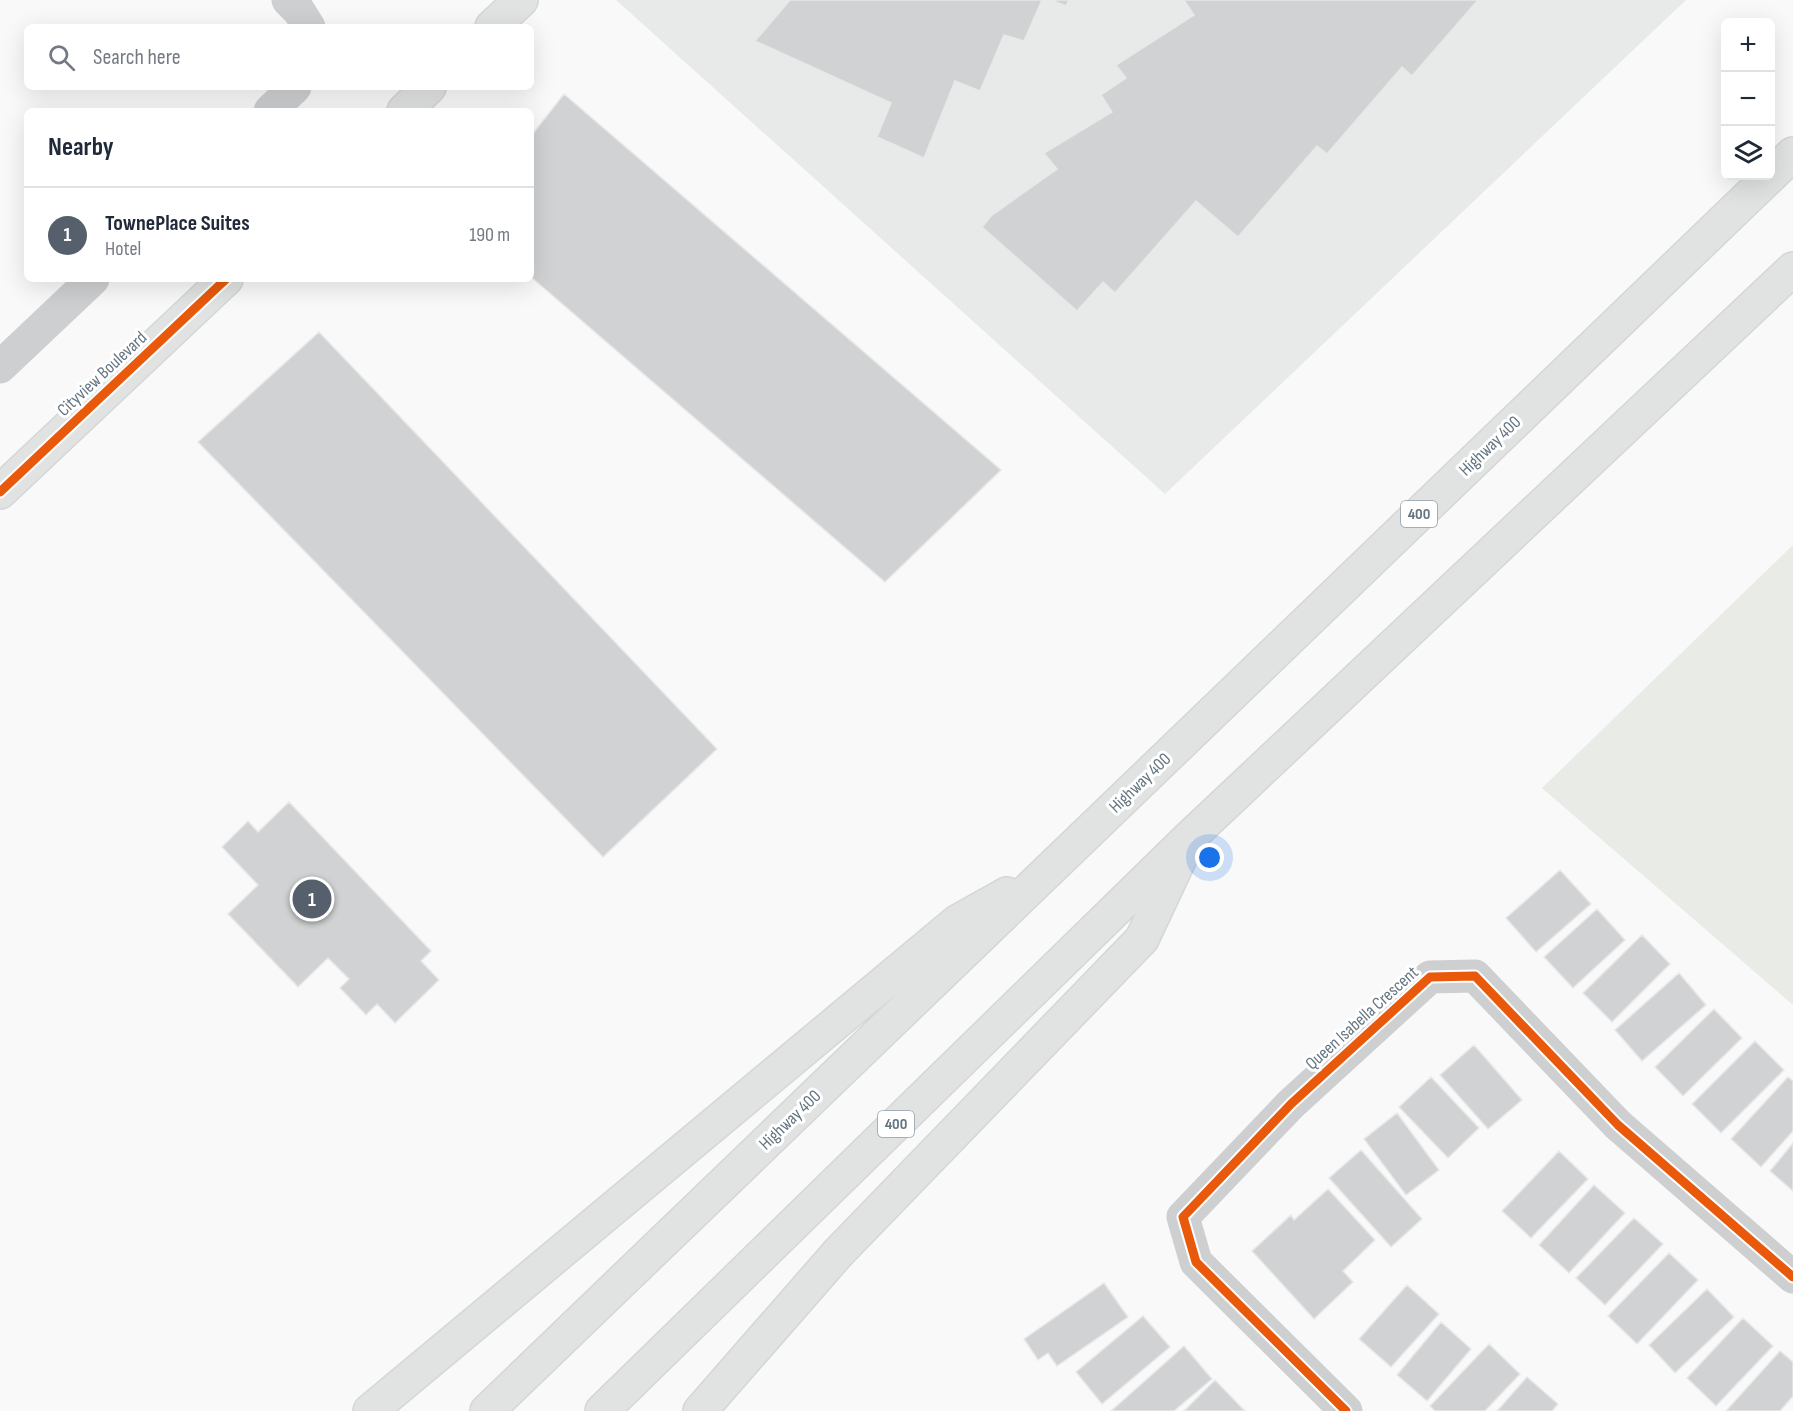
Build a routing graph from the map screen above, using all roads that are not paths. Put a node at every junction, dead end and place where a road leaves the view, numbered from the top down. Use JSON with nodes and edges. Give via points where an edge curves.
{"nodes":[{"id":1,"x":288,"y":0,"type":"edge"},
{"id":2,"x":521,"y":0,"type":"edge"},
{"id":3,"x":307,"y":24,"type":"edge"},
{"id":4,"x":495,"y":24,"type":"edge"},
{"id":5,"x":292,"y":90,"type":"edge"},
{"id":6,"x":426,"y":90,"type":"edge"},
{"id":7,"x":273,"y":108,"type":"edge"},
{"id":8,"x":407,"y":108,"type":"edge"},
{"id":9,"x":1793,"y":154,"type":"edge"},
{"id":10,"x":1793,"y":269,"type":"edge"},
{"id":11,"x":90,"y":282,"type":"edge"},
{"id":12,"x":223,"y":282,"type":"edge"},
{"id":13,"x":0,"y":368,"type":"edge"},
{"id":14,"x":0,"y":492,"type":"edge"},
{"id":15,"x":1190,"y":837,"type":"junction"},
{"id":16,"x":1046,"y":873,"type":"junction"},
{"id":17,"x":1793,"y":1277,"type":"edge"},
{"id":18,"x":370,"y":1411,"type":"edge"},
{"id":19,"x":487,"y":1411,"type":"edge"},
{"id":20,"x":602,"y":1411,"type":"edge"},
{"id":21,"x":700,"y":1411,"type":"edge"},
{"id":22,"x":1346,"y":1411,"type":"edge"}],
"edges":[{"from":1,"to":3,"type":"street"},
{"from":2,"to":4,"type":"main road"},
{"from":5,"to":7,"type":"street"},
{"from":6,"to":8,"type":"main road"},
{"from":9,"to":16,"type":"main road","name":"Highway 400","number":"400"},
{"from":10,"to":15,"type":"main road","number":"400"},
{"from":11,"to":13,"type":"street"},
{"from":12,"to":14,"type":"main road","name":"Cityview Boulevard"},
{"from":15,"to":20,"type":"main road","number":"400"},
{"from":15,"to":21,"type":"main road","via":[[1142,939],[838,1253]]},
{"from":16,"to":18,"type":"main road","via":[[957,922]]},
{"from":16,"to":19,"type":"main road","name":"Highway 400","number":"400"},
{"from":17,"to":22,"type":"street","name":"Queen Isabella Crescent","via":[[1618,1125],[1475,976],[1430,977],[1291,1104],[1183,1217],[1196,1262]]}]}
